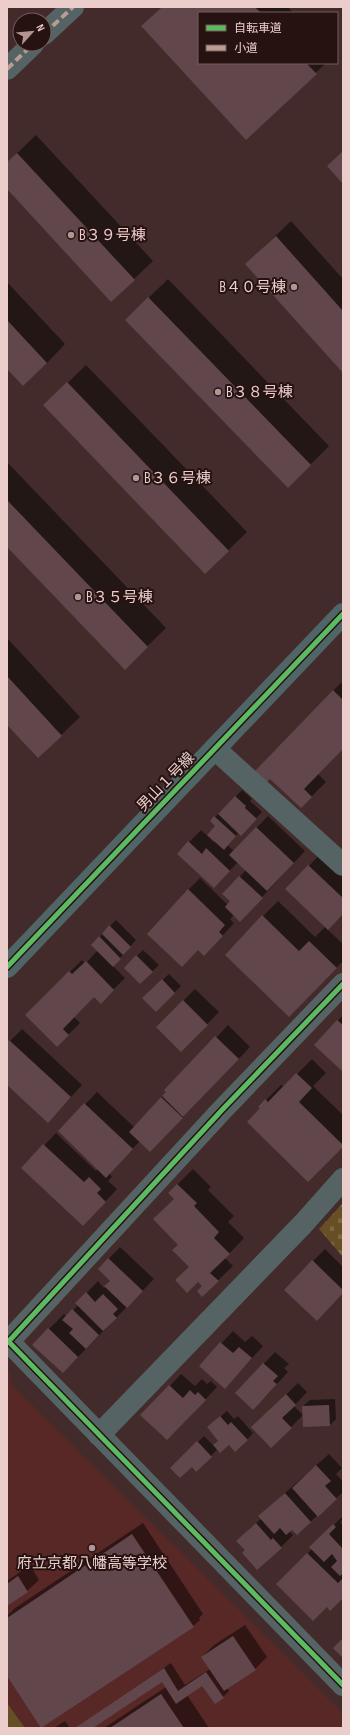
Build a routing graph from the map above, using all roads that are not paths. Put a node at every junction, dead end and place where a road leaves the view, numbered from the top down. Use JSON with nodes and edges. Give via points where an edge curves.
{"nodes":[{"id":1,"x":73,"y":7,"type":"edge"},
{"id":2,"x":52,"y":27,"type":"edge"},
{"id":3,"x":25,"y":52,"type":"edge"},
{"id":4,"x":7,"y":69,"type":"edge"},
{"id":5,"x":343,"y":614,"type":"edge"},
{"id":6,"x":215,"y":749,"type":"junction"},
{"id":7,"x":343,"y":865,"type":"edge"},
{"id":8,"x":7,"y":967,"type":"edge"},
{"id":9,"x":343,"y":984,"type":"edge"},
{"id":10,"x":343,"y":1179,"type":"edge"},
{"id":11,"x":8,"y":1340,"type":"edge"},
{"id":12,"x":99,"y":1435,"type":"junction"},
{"id":13,"x":343,"y":1685,"type":"edge"}],
"edges":[{"from":1,"to":2,"type":"street"},
{"from":3,"to":4,"type":"street"},
{"from":5,"to":6,"type":"street","name":"男山１号線"},
{"from":6,"to":7,"type":"street"},
{"from":6,"to":8,"type":"street","name":"男山１号線"},
{"from":9,"to":11,"type":"street"},
{"from":10,"to":12,"type":"street","via":[[303,1224]]},
{"from":11,"to":12,"type":"street"},
{"from":12,"to":13,"type":"street"}]}
